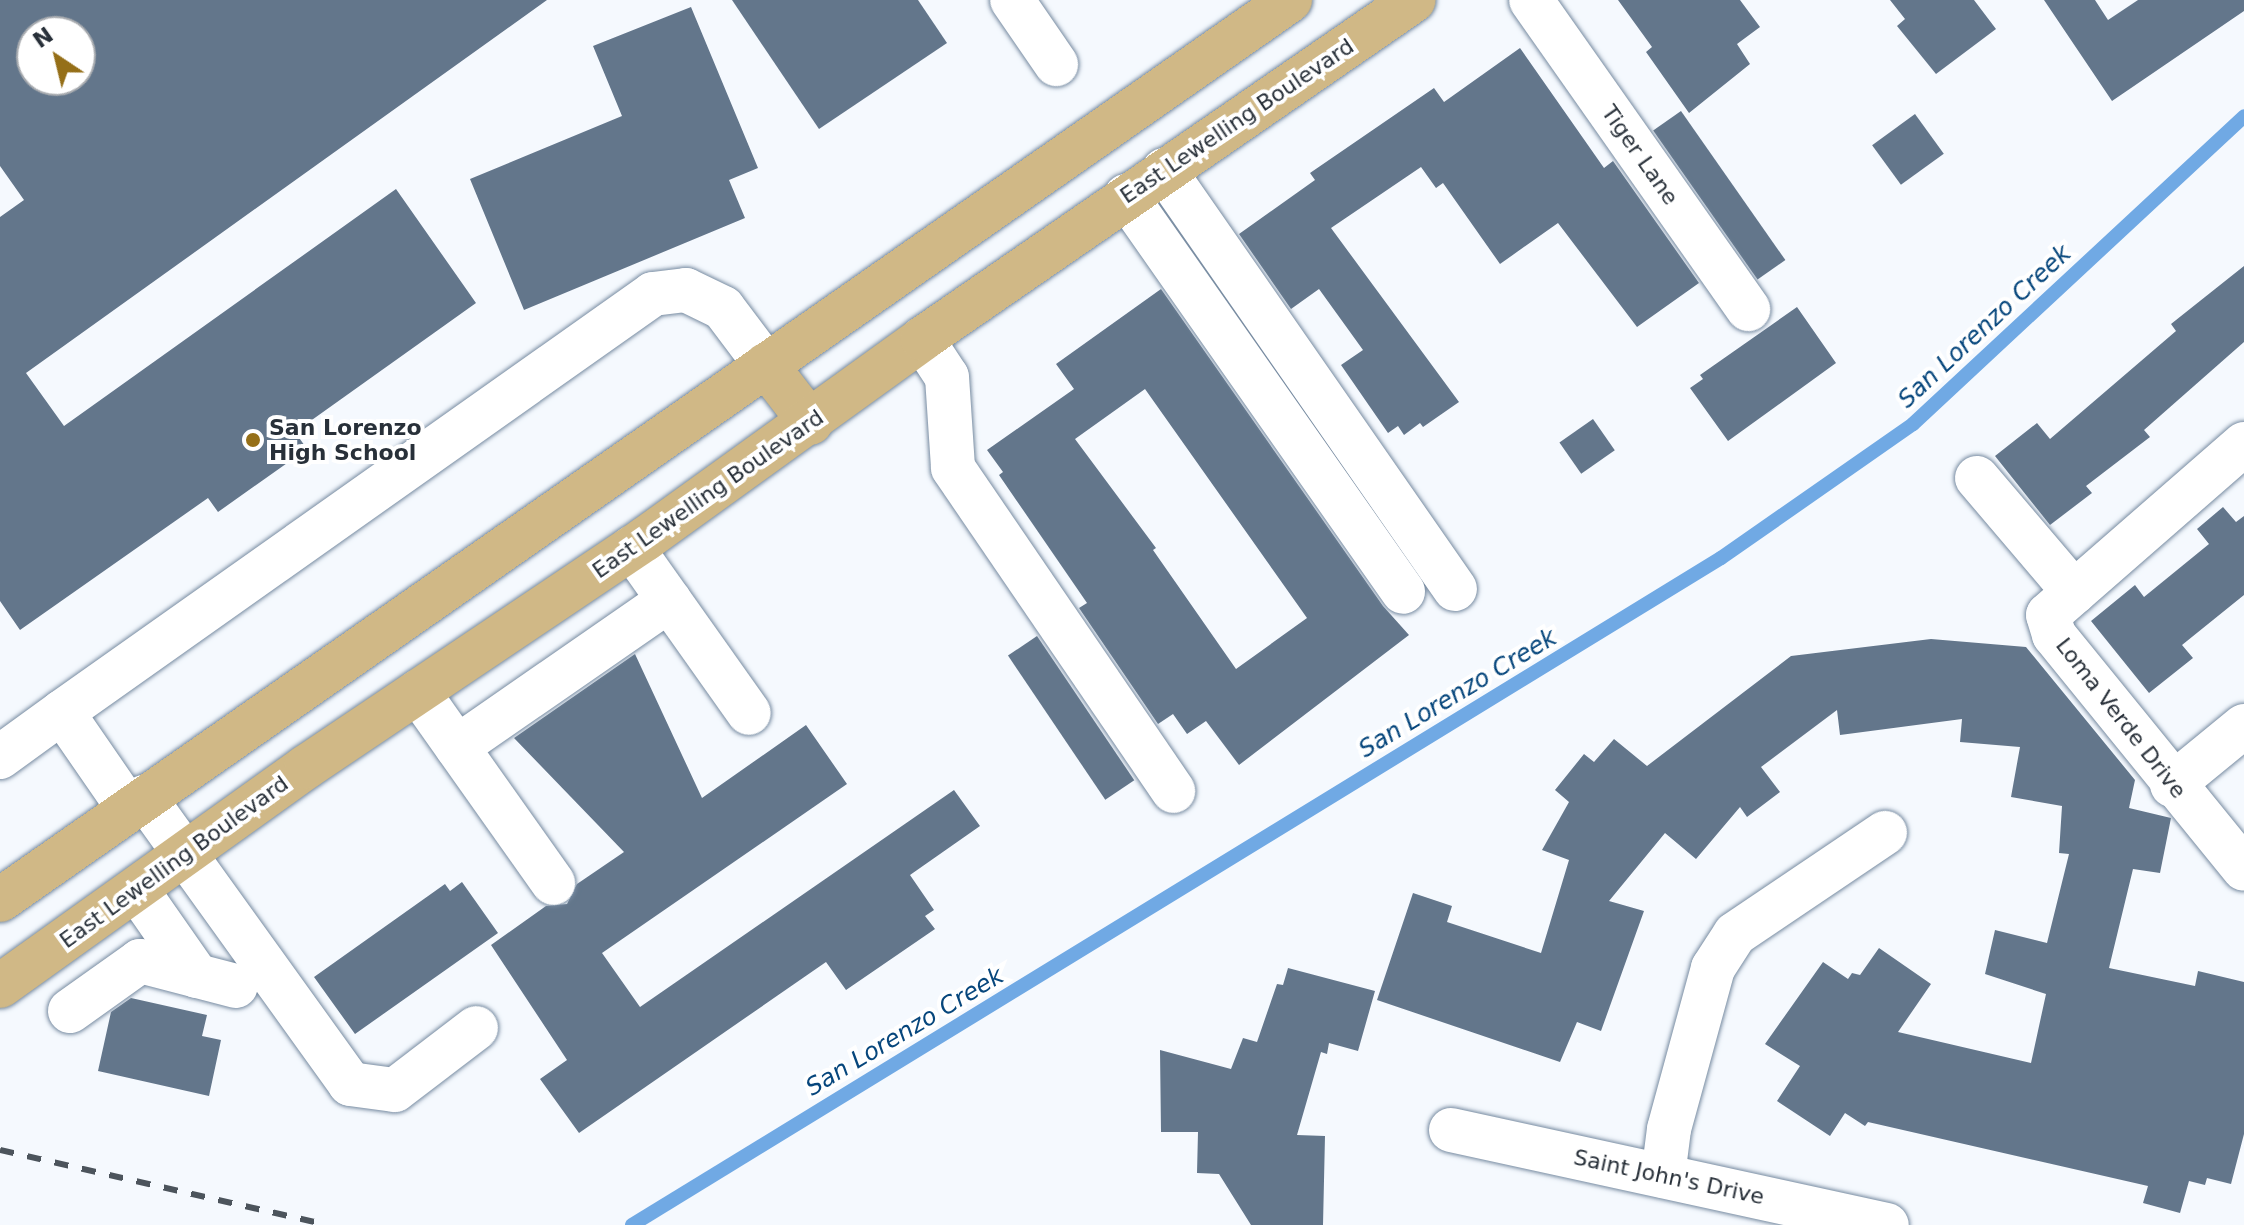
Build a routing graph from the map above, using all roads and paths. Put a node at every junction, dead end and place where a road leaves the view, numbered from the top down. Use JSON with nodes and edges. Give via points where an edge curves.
{"nodes":[{"id":1,"x":1012,"y":0,"type":"edge"},
{"id":2,"x":1290,"y":0,"type":"edge"},
{"id":3,"x":1414,"y":0,"type":"edge"},
{"id":4,"x":1531,"y":0,"type":"edge"},
{"id":5,"x":1056,"y":64,"type":"dead end"},
{"id":6,"x":1164,"y":170,"type":"junction"},
{"id":7,"x":1126,"y":196,"type":"junction"},
{"id":8,"x":1748,"y":309,"type":"dead end"},
{"id":9,"x":922,"y":339,"type":"junction"},
{"id":10,"x":766,"y":365,"type":"junction"},
{"id":11,"x":811,"y":423,"type":"junction"},
{"id":12,"x":2244,"y":444,"type":"edge"},
{"id":13,"x":1977,"y":478,"type":"dead end"},
{"id":14,"x":632,"y":548,"type":"junction"},
{"id":15,"x":1455,"y":589,"type":"dead end"},
{"id":16,"x":1403,"y":592,"type":"dead end"},
{"id":17,"x":2074,"y":592,"type":"junction"},
{"id":18,"x":669,"y":600,"type":"junction"},
{"id":19,"x":418,"y":692,"type":"junction"},
{"id":20,"x":62,"y":712,"type":"junction"},
{"id":21,"x":749,"y":713,"type":"dead end"},
{"id":22,"x":2244,"y":726,"type":"edge"},
{"id":23,"x":457,"y":747,"type":"junction"},
{"id":24,"x":0,"y":757,"type":"edge"},
{"id":25,"x":2172,"y":785,"type":"junction"},
{"id":26,"x":1173,"y":791,"type":"dead end"},
{"id":27,"x":137,"y":803,"type":"junction"},
{"id":28,"x":1885,"y":833,"type":"dead end"},
{"id":29,"x":188,"y":854,"type":"junction"},
{"id":30,"x":2244,"y":869,"type":"edge"},
{"id":31,"x":553,"y":883,"type":"dead end"},
{"id":32,"x":137,"y":890,"type":"junction"},
{"id":33,"x":0,"y":900,"type":"edge"},
{"id":34,"x":0,"y":986,"type":"edge"},
{"id":35,"x":70,"y":1011,"type":"dead end"},
{"id":36,"x":476,"y":1028,"type":"dead end"},
{"id":37,"x":1451,"y":1130,"type":"dead end"},
{"id":38,"x":1663,"y":1176,"type":"junction"},
{"id":39,"x":1887,"y":1225,"type":"edge"}],
"edges":[{"from":1,"to":5,"type":"street"},
{"from":2,"to":10,"type":"main road"},
{"from":3,"to":6,"type":"main road","name":"East Lewelling Boulevard"},
{"from":4,"to":8,"type":"street","name":"Tiger Lane"},
{"from":6,"to":7,"type":"main road","name":"East Lewelling Boulevard"},
{"from":6,"to":15,"type":"street"},
{"from":7,"to":9,"type":"main road","name":"East Lewelling Boulevard"},
{"from":7,"to":16,"type":"street"},
{"from":9,"to":11,"type":"main road","name":"East Lewelling Boulevard"},
{"from":9,"to":26,"type":"street","via":[[947,377],[953,468]]},
{"from":10,"to":11,"type":"main road"},
{"from":10,"to":20,"type":"street","via":[[723,308],[686,290],[653,294]]},
{"from":10,"to":27,"type":"main road"},
{"from":11,"to":14,"type":"main road","name":"East Lewelling Boulevard"},
{"from":12,"to":17,"type":"street","name":"Loma Verde Drive"},
{"from":13,"to":17,"type":"street"},
{"from":14,"to":18,"type":"street"},
{"from":14,"to":19,"type":"main road","name":"East Lewelling Boulevard"},
{"from":17,"to":25,"type":"street","name":"Loma Verde Drive","via":[[2048,615],[2054,635]]},
{"from":18,"to":21,"type":"street"},
{"from":18,"to":23,"type":"street"},
{"from":19,"to":23,"type":"street"},
{"from":19,"to":29,"type":"main road","name":"East Lewelling Boulevard"},
{"from":20,"to":24,"type":"street"},
{"from":20,"to":27,"type":"street"},
{"from":22,"to":25,"type":"street"},
{"from":23,"to":31,"type":"street"},
{"from":25,"to":30,"type":"street","name":"Loma Verde Drive"},
{"from":27,"to":29,"type":"street"},
{"from":27,"to":33,"type":"main road"},
{"from":28,"to":38,"type":"street","via":[[1735,934],[1713,968],[1669,1129]]},
{"from":29,"to":32,"type":"main road","name":"East Lewelling Boulevard"},
{"from":29,"to":36,"type":"street","via":[[350,1084],[395,1090]]},
{"from":32,"to":34,"type":"main road","name":"East Lewelling Boulevard"},
{"from":32,"to":35,"type":"street","via":[[217,981],[140,961]]},
{"from":37,"to":38,"type":"street","name":"Saint John's Drive"},
{"from":38,"to":39,"type":"street","name":"Saint John's Drive"}]}
